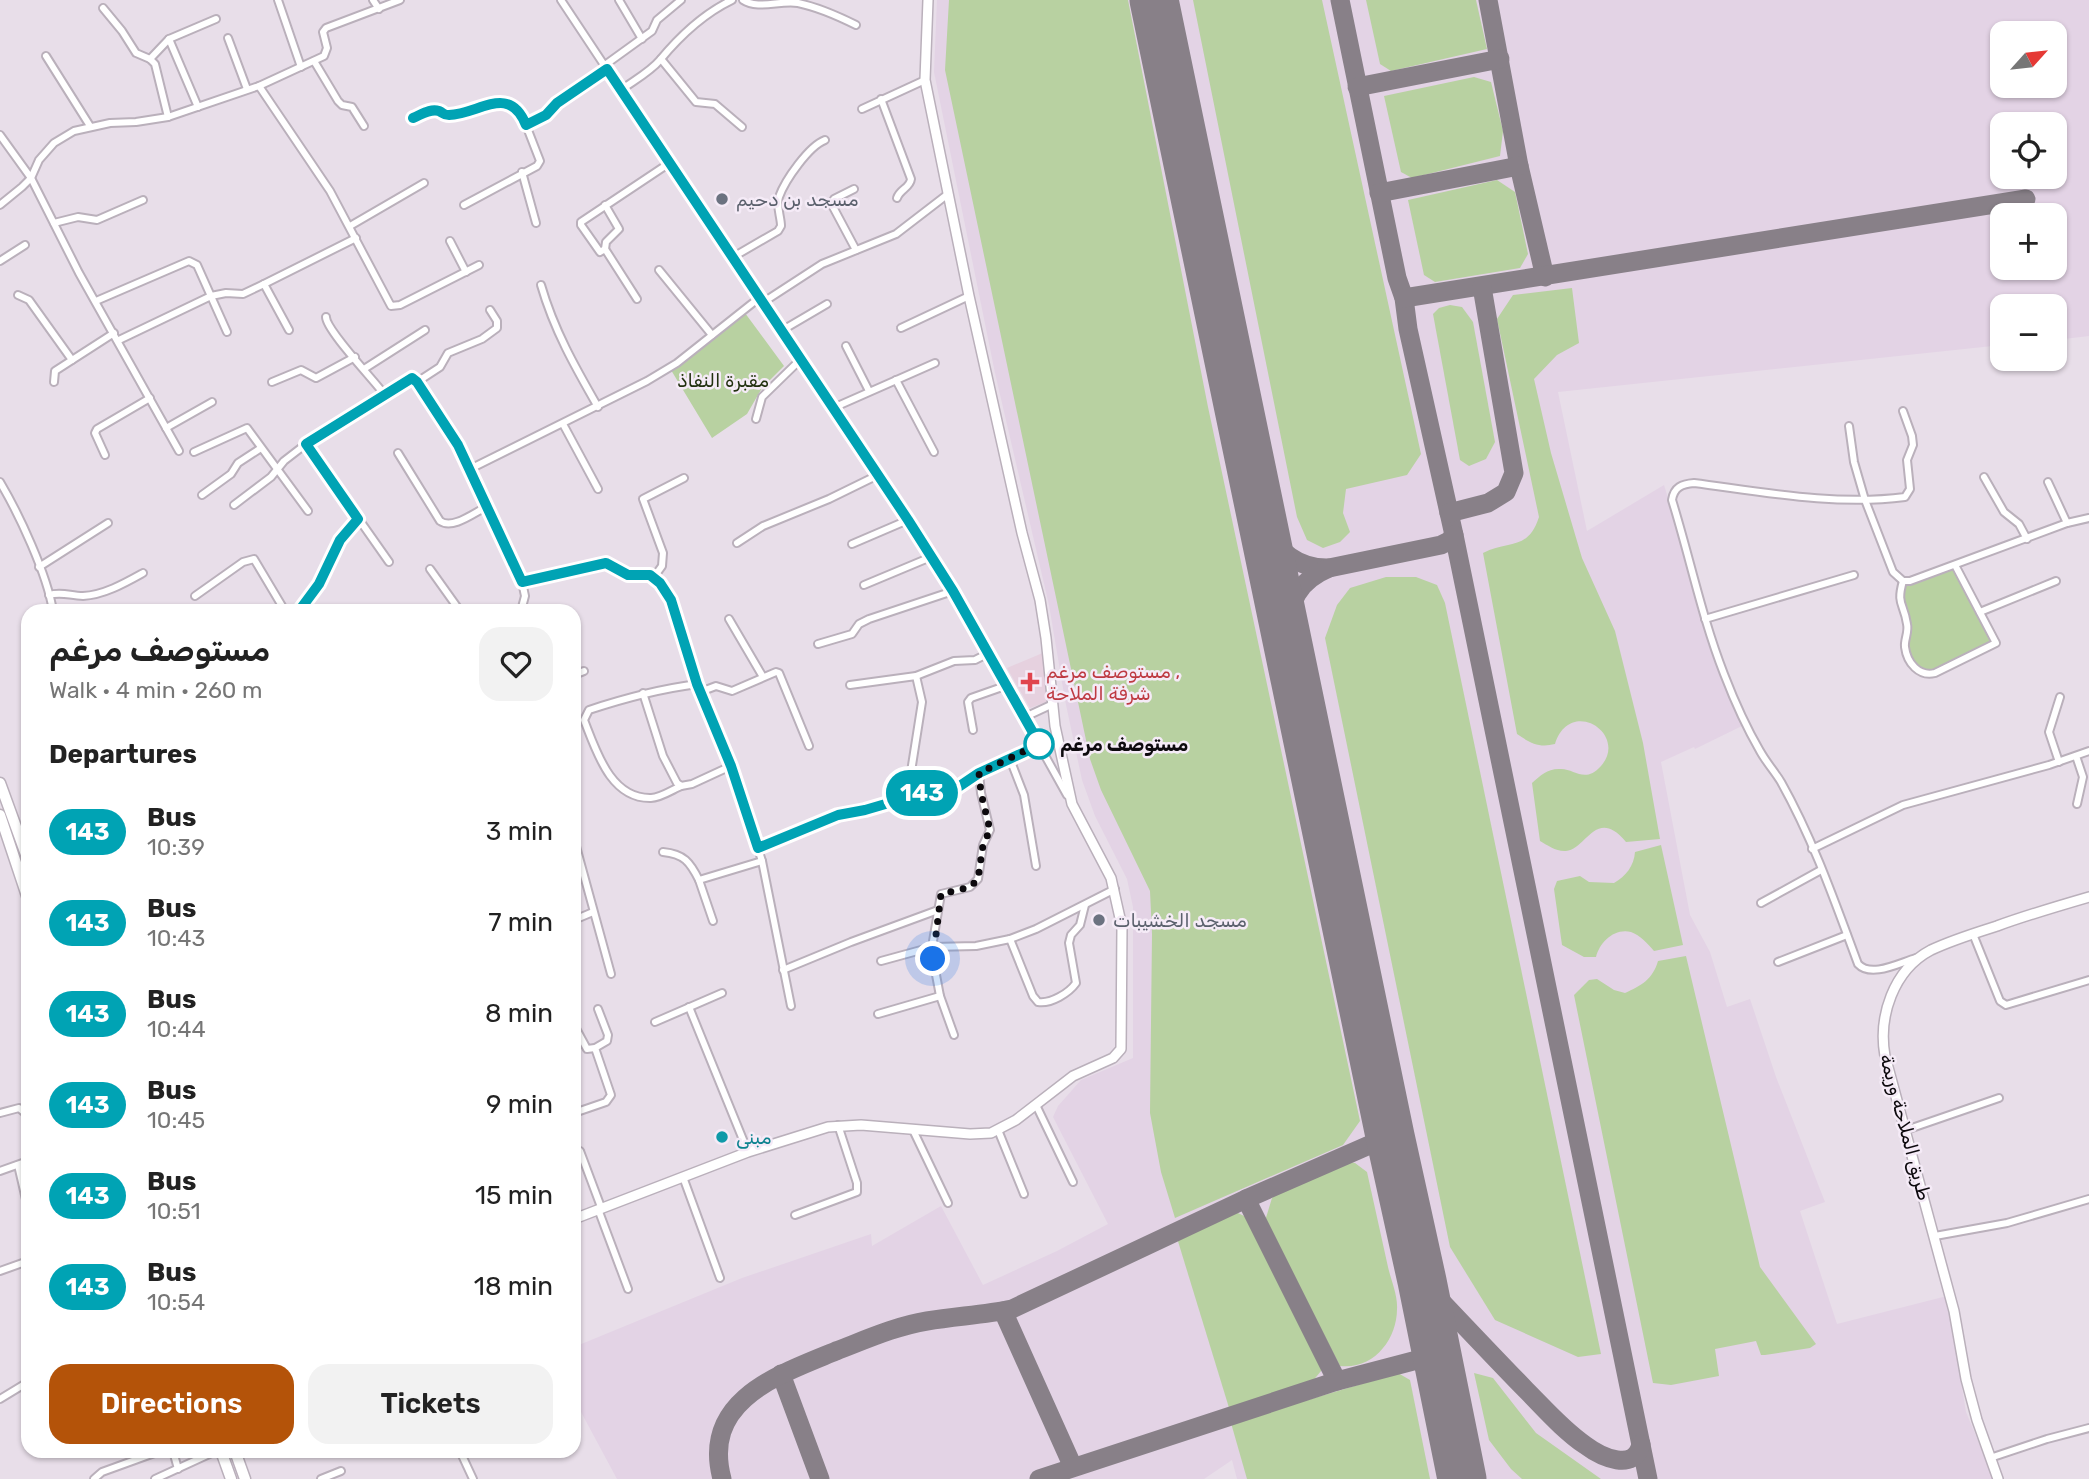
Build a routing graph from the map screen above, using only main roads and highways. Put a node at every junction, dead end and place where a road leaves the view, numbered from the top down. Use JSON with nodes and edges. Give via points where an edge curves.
{"nodes":[{"id":1,"x":928,"y":0,"type":"edge"},
{"id":2,"x":0,"y":783,"type":"edge"},
{"id":3,"x":0,"y":815,"type":"edge"},
{"id":4,"x":21,"y":841,"type":"edge"},
{"id":5,"x":21,"y":877,"type":"edge"},
{"id":6,"x":2089,"y":897,"type":"edge"},
{"id":7,"x":581,"y":1216,"type":"edge"},
{"id":8,"x":222,"y":1458,"type":"edge"},
{"id":9,"x":241,"y":1458,"type":"edge"},
{"id":10,"x":231,"y":1479,"type":"edge"},
{"id":11,"x":245,"y":1479,"type":"edge"},
{"id":12,"x":1998,"y":1479,"type":"edge"}],
"edges":[{"from":1,"to":7,"type":"main road","via":[[925,80],[969,296],[1040,600],[1055,726],[1072,804],[1115,889],[1122,927],[1121,1049],[1113,1058],[1073,1076],[998,1130],[970,1134],[838,1125],[807,1132]]},
{"from":2,"to":4,"type":"main road"},
{"from":3,"to":5,"type":"main road"},
{"from":6,"to":12,"type":"main road","name":"طريق الملاحة وريمة","via":[[1931,950],[1905,973],[1888,1005],[1883,1030],[1885,1056],[1954,1311],[1966,1378]]},
{"from":8,"to":10,"type":"main road"},
{"from":9,"to":11,"type":"main road"}]}
